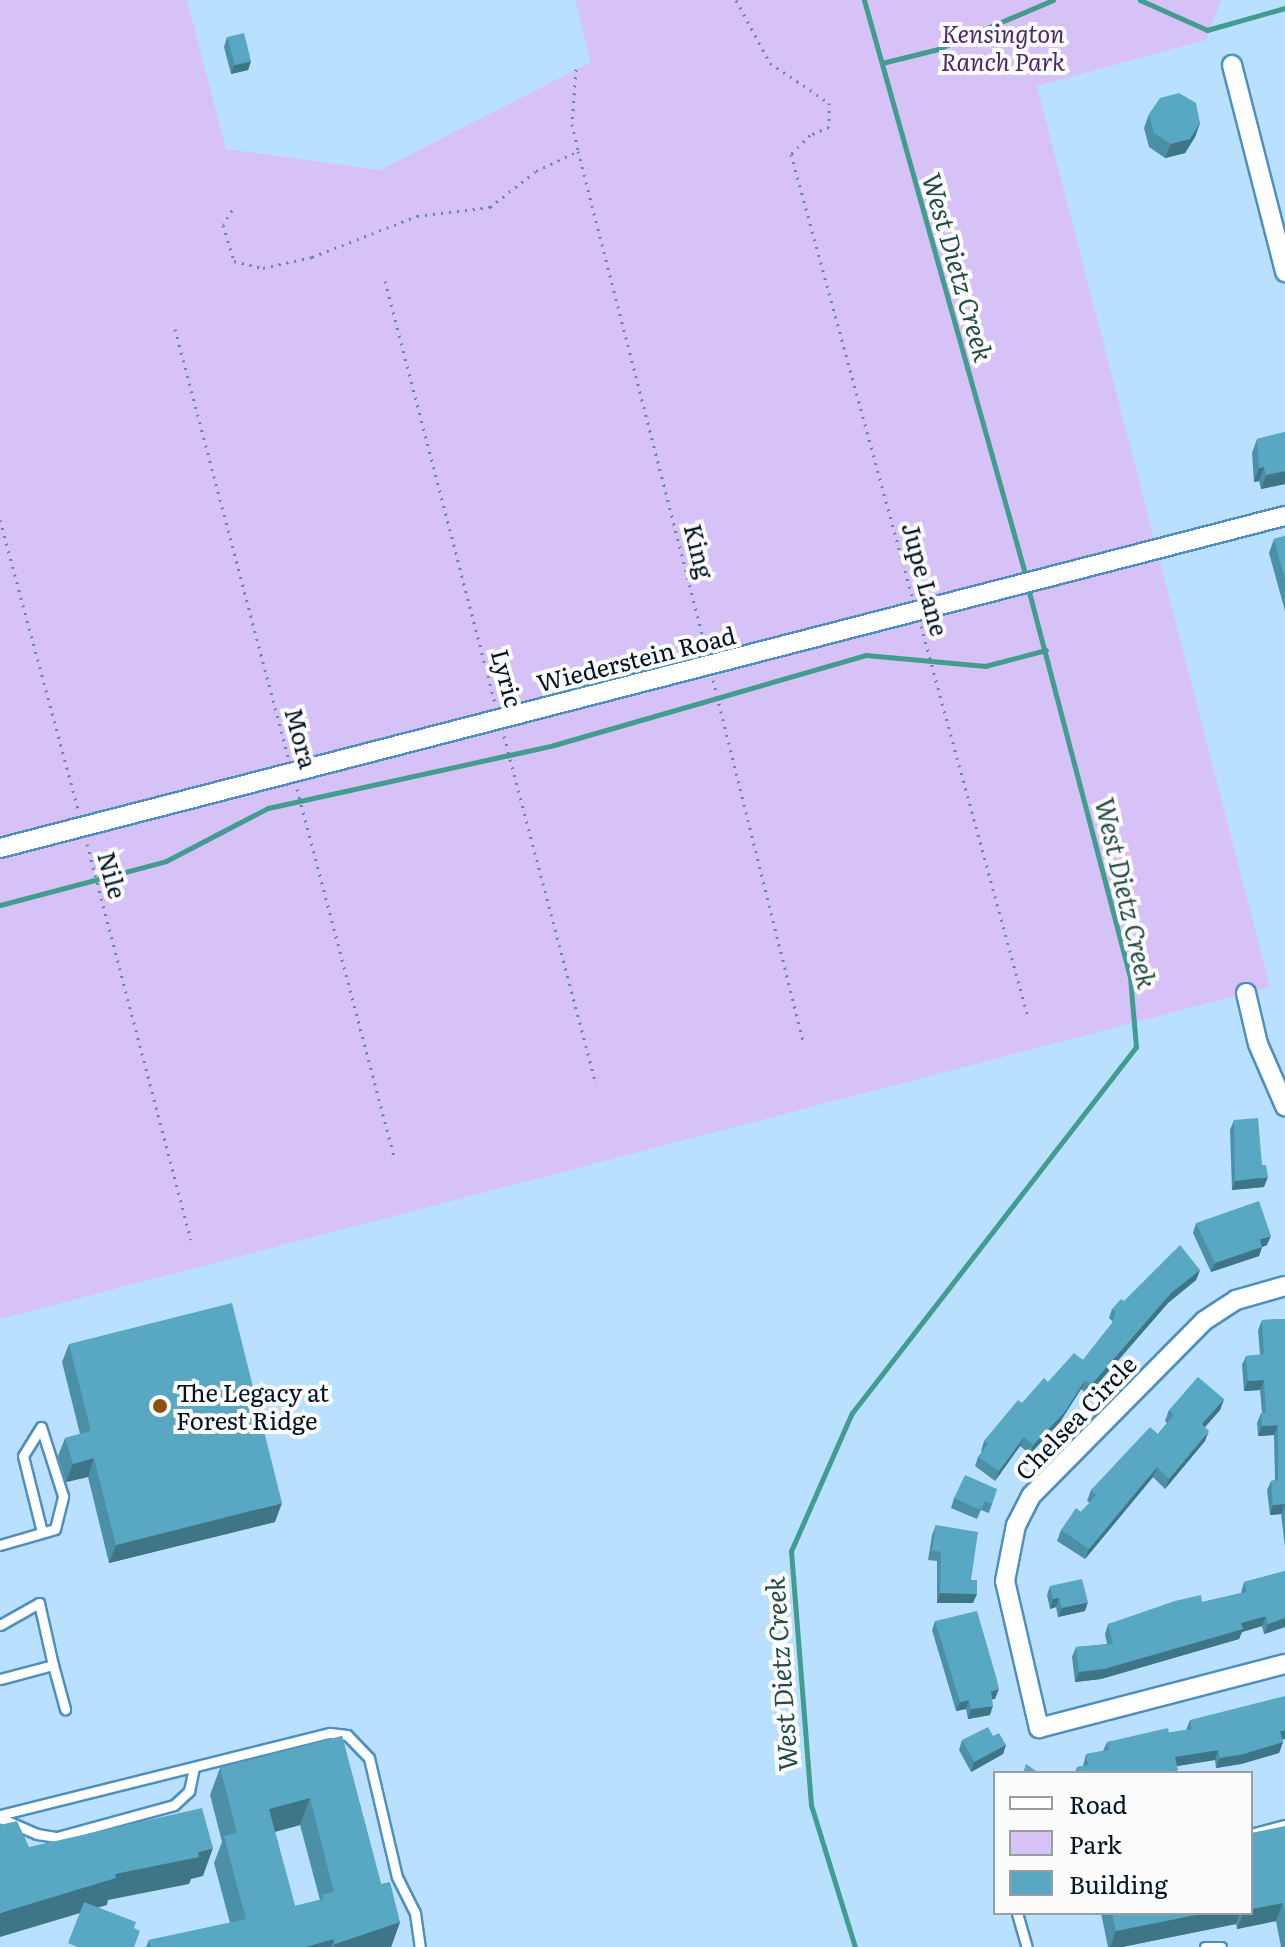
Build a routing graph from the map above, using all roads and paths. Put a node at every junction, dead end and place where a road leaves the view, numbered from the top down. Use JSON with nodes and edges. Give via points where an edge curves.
{"nodes":[{"id":1,"x":736,"y":0,"type":"edge"},
{"id":2,"x":1232,"y":65,"type":"dead end"},
{"id":3,"x":576,"y":69,"type":"dead end"},
{"id":4,"x":578,"y":151,"type":"junction"},
{"id":5,"x":232,"y":210,"type":"dead end"},
{"id":6,"x":1285,"y":272,"type":"edge"},
{"id":7,"x":385,"y":281,"type":"dead end"},
{"id":8,"x":175,"y":329,"type":"dead end"},
{"id":9,"x":1285,"y":516,"type":"edge"},
{"id":10,"x":0,"y":520,"type":"edge"},
{"id":11,"x":916,"y":611,"type":"junction"},
{"id":12,"x":709,"y":664,"type":"junction"},
{"id":13,"x":500,"y":718,"type":"junction"},
{"id":14,"x":292,"y":772,"type":"junction"},
{"id":15,"x":82,"y":826,"type":"junction"},
{"id":16,"x":0,"y":848,"type":"edge"},
{"id":17,"x":1246,"y":993,"type":"dead end"},
{"id":18,"x":1027,"y":1014,"type":"dead end"},
{"id":19,"x":803,"y":1041,"type":"dead end"},
{"id":20,"x":596,"y":1084,"type":"dead end"},
{"id":21,"x":1285,"y":1106,"type":"edge"},
{"id":22,"x":394,"y":1157,"type":"dead end"},
{"id":23,"x":191,"y":1240,"type":"dead end"},
{"id":24,"x":1285,"y":1286,"type":"edge"},
{"id":25,"x":42,"y":1532,"type":"junction"},
{"id":26,"x":0,"y":1545,"type":"edge"},
{"id":27,"x":0,"y":1625,"type":"edge"},
{"id":28,"x":1285,"y":1664,"type":"edge"},
{"id":29,"x":53,"y":1665,"type":"junction"},
{"id":30,"x":0,"y":1679,"type":"edge"},
{"id":31,"x":65,"y":1709,"type":"dead end"},
{"id":32,"x":194,"y":1768,"type":"junction"},
{"id":33,"x":0,"y":1816,"type":"edge"},
{"id":34,"x":1285,"y":1825,"type":"edge"},
{"id":35,"x":1253,"y":1833,"type":"edge"},
{"id":36,"x":1018,"y":1915,"type":"edge"},
{"id":37,"x":420,"y":1947,"type":"edge"},
{"id":38,"x":1027,"y":1947,"type":"edge"},
{"id":39,"x":1205,"y":1947,"type":"edge"},
{"id":40,"x":1221,"y":1947,"type":"edge"}],
"edges":[{"from":1,"to":11,"type":"path","name":"Jupe Lane","via":[[770,63],[829,103],[829,127],[810,135],[791,154]]},
{"from":2,"to":6,"type":"street"},
{"from":3,"to":4,"type":"path","name":"King","via":[[572,124]]},
{"from":4,"to":5,"type":"path","via":[[536,171],[490,207],[417,216],[312,257],[263,268],[234,261],[223,225]]},
{"from":4,"to":12,"type":"path","name":"King"},
{"from":7,"to":13,"type":"path","name":"Lyric"},
{"from":8,"to":14,"type":"path","name":"Mora"},
{"from":9,"to":11,"type":"street","name":"Wiederstein Road"},
{"from":10,"to":15,"type":"path","name":"Nile"},
{"from":11,"to":12,"type":"street","name":"Wiederstein Road"},
{"from":11,"to":18,"type":"path","name":"Jupe Lane"},
{"from":12,"to":13,"type":"street","name":"Wiederstein Road"},
{"from":12,"to":19,"type":"path","name":"King"},
{"from":13,"to":14,"type":"street","name":"Wiederstein Road"},
{"from":13,"to":20,"type":"path","name":"Lyric"},
{"from":14,"to":15,"type":"street","name":"Wiederstein Road"},
{"from":14,"to":22,"type":"path","name":"Mora"},
{"from":15,"to":16,"type":"street","name":"Wiederstein Road"},
{"from":15,"to":23,"type":"path","name":"Nile"},
{"from":17,"to":21,"type":"street","via":[[1258,1044]]},
{"from":24,"to":28,"type":"street","name":"Chelsea Circle","via":[[1236,1300],[1204,1321],[1031,1496],[1016,1525],[1005,1581],[1007,1609],[1039,1728]]},
{"from":25,"to":25,"type":"lane","via":[[55,1529],[63,1496],[41,1427],[23,1456]]},
{"from":25,"to":26,"type":"lane"},
{"from":27,"to":29,"type":"lane","via":[[39,1603]]},
{"from":29,"to":30,"type":"lane"},
{"from":29,"to":31,"type":"lane"},
{"from":32,"to":33,"type":"lane"},
{"from":32,"to":33,"type":"lane","via":[[189,1791],[174,1805],[57,1837],[37,1834]]},
{"from":32,"to":37,"type":"lane","via":[[330,1733],[359,1743],[369,1758],[397,1877],[415,1913]]},
{"from":34,"to":35,"type":"lane"},
{"from":36,"to":38,"type":"lane"},
{"from":39,"to":40,"type":"lane"}]}
